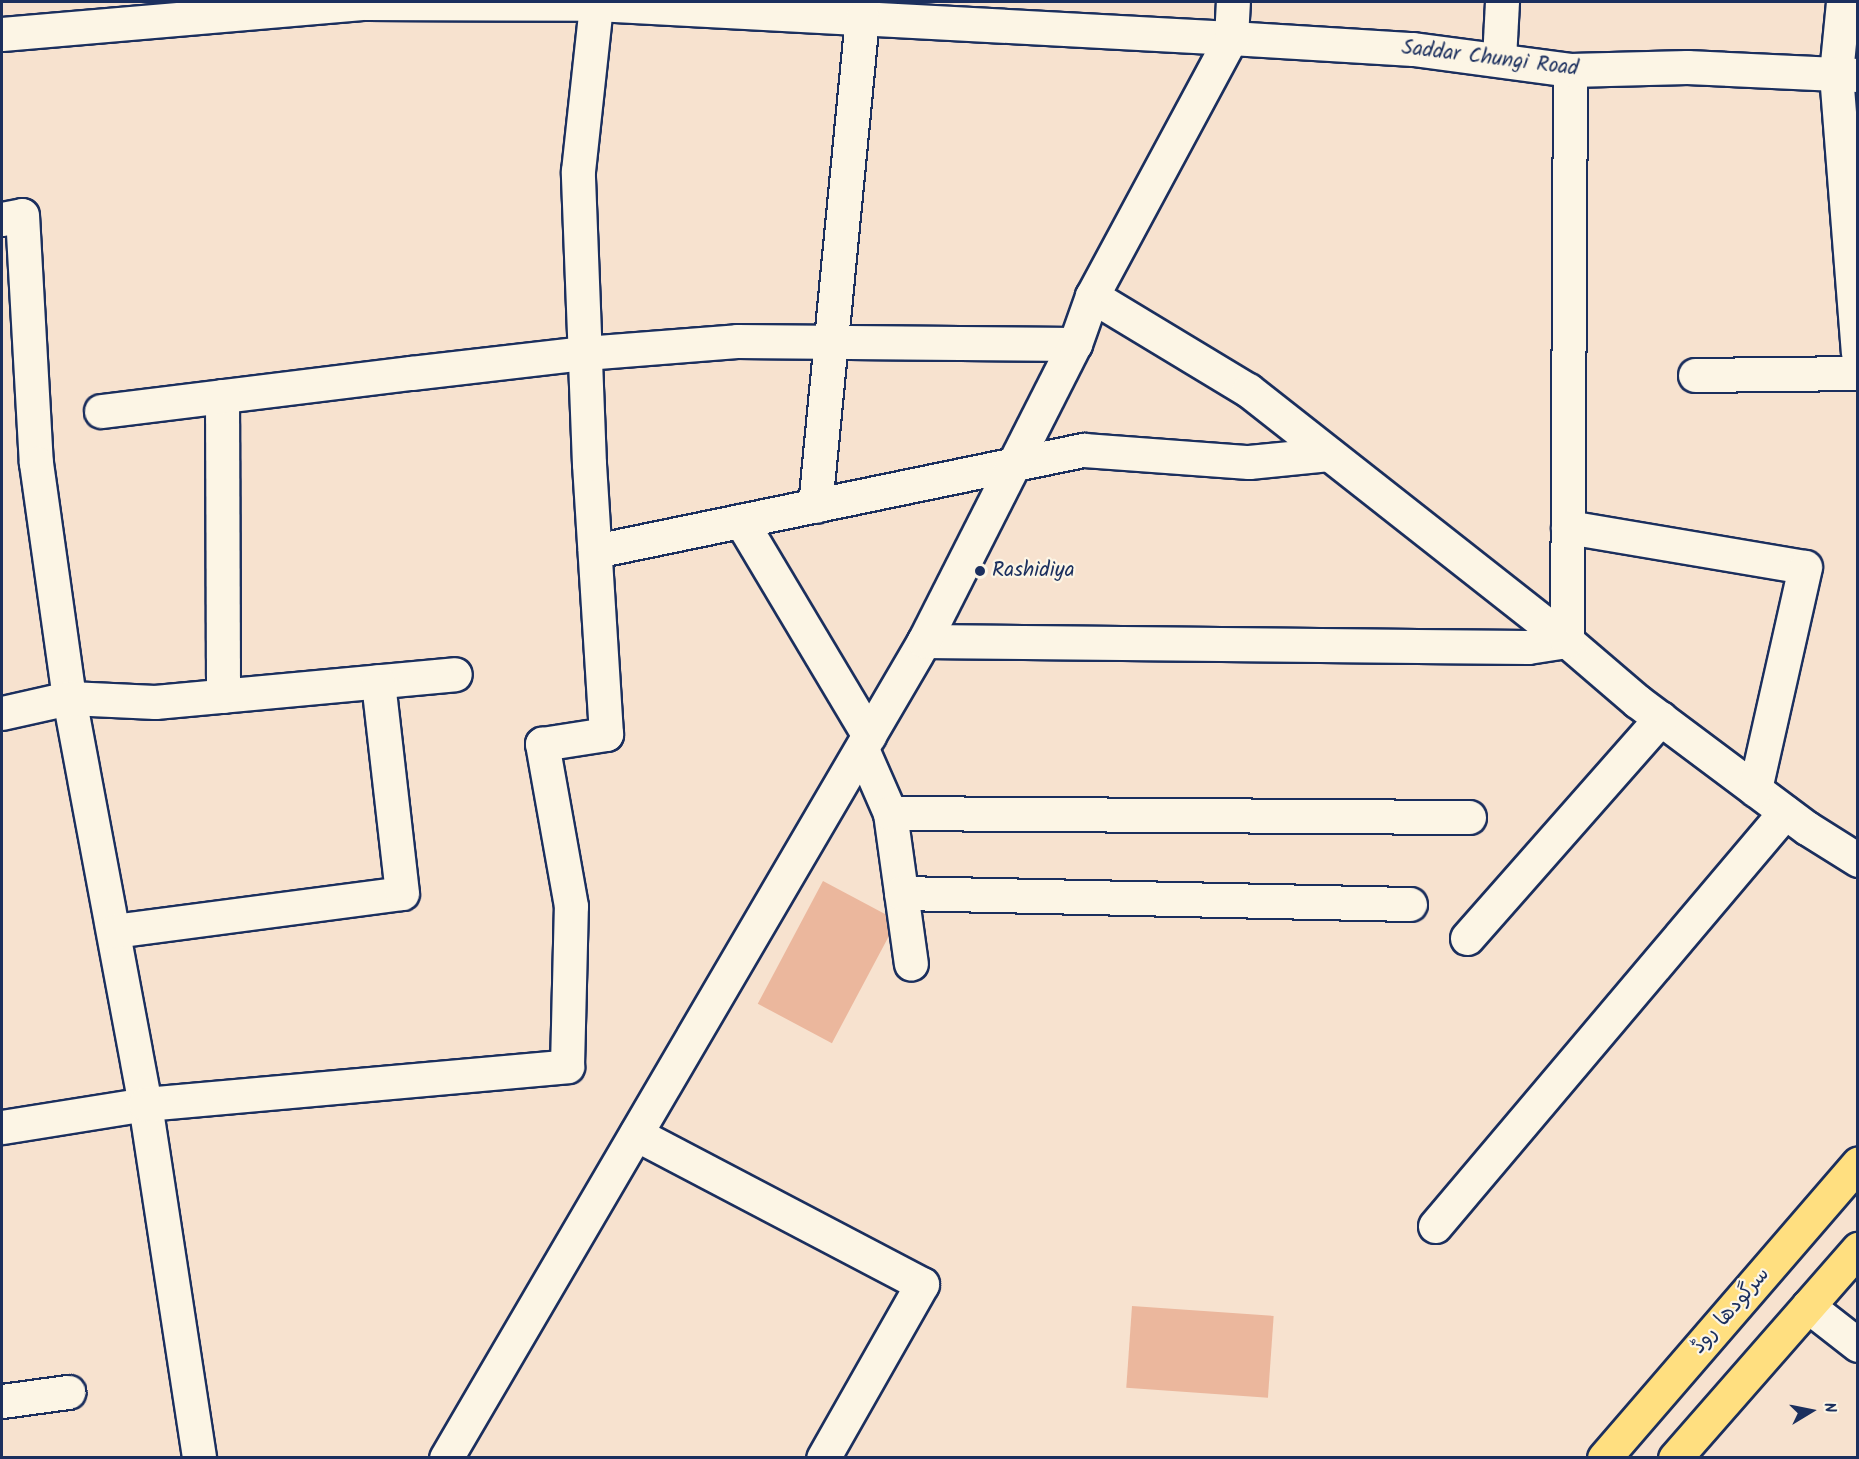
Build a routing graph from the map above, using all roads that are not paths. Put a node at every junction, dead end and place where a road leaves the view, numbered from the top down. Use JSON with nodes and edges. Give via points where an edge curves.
{"nodes":[{"id":1,"x":374,"y":2,"type":"edge"},
{"id":2,"x":1233,"y":2,"type":"edge"},
{"id":3,"x":1502,"y":2,"type":"edge"},
{"id":4,"x":1843,"y":2,"type":"edge"},
{"id":5,"x":596,"y":4,"type":"junction"},
{"id":6,"x":941,"y":11,"type":"edge"},
{"id":7,"x":862,"y":17,"type":"junction"},
{"id":8,"x":2,"y":34,"type":"edge"},
{"id":9,"x":1231,"y":38,"type":"junction"},
{"id":10,"x":1499,"y":59,"type":"junction"},
{"id":11,"x":1570,"y":70,"type":"junction"},
{"id":12,"x":1847,"y":74,"type":"edge"},
{"id":13,"x":2,"y":219,"type":"edge"},
{"id":14,"x":1092,"y":296,"type":"junction"},
{"id":15,"x":830,"y":342,"type":"junction"},
{"id":16,"x":1075,"y":344,"type":"junction"},
{"id":17,"x":1857,"y":352,"type":"edge"},
{"id":18,"x":585,"y":353,"type":"junction"},
{"id":19,"x":1857,"y":373,"type":"edge"},
{"id":20,"x":1695,"y":375,"type":"dead end"},
{"id":21,"x":222,"y":396,"type":"junction"},
{"id":22,"x":101,"y":411,"type":"dead end"},
{"id":23,"x":1329,"y":454,"type":"junction"},
{"id":24,"x":1013,"y":465,"type":"junction"},
{"id":25,"x":815,"y":506,"type":"junction"},
{"id":26,"x":741,"y":521,"type":"junction"},
{"id":27,"x":1568,"y":527,"type":"junction"},
{"id":28,"x":595,"y":551,"type":"junction"},
{"id":29,"x":924,"y":641,"type":"junction"},
{"id":30,"x":1567,"y":641,"type":"junction"},
{"id":31,"x":455,"y":674,"type":"dead end"},
{"id":32,"x":378,"y":681,"type":"junction"},
{"id":33,"x":223,"y":696,"type":"junction"},
{"id":34,"x":69,"y":698,"type":"junction"},
{"id":35,"x":2,"y":713,"type":"edge"},
{"id":36,"x":1661,"y":718,"type":"junction"},
{"id":37,"x":866,"y":742,"type":"junction"},
{"id":38,"x":1755,"y":789,"type":"junction"},
{"id":39,"x":1785,"y":812,"type":"junction"},
{"id":40,"x":890,"y":813,"type":"junction"},
{"id":41,"x":1469,"y":818,"type":"dead end"},
{"id":42,"x":1857,"y":860,"type":"edge"},
{"id":43,"x":901,"y":893,"type":"junction"},
{"id":44,"x":1410,"y":904,"type":"dead end"},
{"id":45,"x":114,"y":931,"type":"junction"},
{"id":46,"x":1467,"y":938,"type":"dead end"},
{"id":47,"x":911,"y":964,"type":"dead end"},
{"id":48,"x":145,"y":1104,"type":"junction"},
{"id":49,"x":2,"y":1127,"type":"edge"},
{"id":50,"x":636,"y":1134,"type":"junction"},
{"id":51,"x":1857,"y":1164,"type":"edge"},
{"id":52,"x":1435,"y":1226,"type":"dead end"},
{"id":53,"x":1857,"y":1249,"type":"edge"},
{"id":54,"x":1808,"y":1306,"type":"junction"},
{"id":55,"x":1857,"y":1345,"type":"edge"},
{"id":56,"x":68,"y":1392,"type":"dead end"},
{"id":57,"x":2,"y":1401,"type":"edge"},
{"id":58,"x":199,"y":1458,"type":"edge"},
{"id":59,"x":446,"y":1458,"type":"edge"},
{"id":60,"x":824,"y":1458,"type":"edge"},
{"id":61,"x":1604,"y":1458,"type":"edge"},
{"id":62,"x":1675,"y":1458,"type":"edge"}],
"edges":[{"from":1,"to":5,"type":"street","name":"Saddar Chungi Road"},
{"from":1,"to":8,"type":"street","name":"Saddar Chungi Road"},
{"from":2,"to":9,"type":"street"},
{"from":3,"to":10,"type":"street"},
{"from":4,"to":12,"type":"street"},
{"from":5,"to":7,"type":"street","name":"Saddar Chungi Road"},
{"from":5,"to":18,"type":"street","via":[[578,171]]},
{"from":6,"to":7,"type":"street","name":"Saddar Chungi Road"},
{"from":6,"to":9,"type":"street","name":"Saddar Chungi Road"},
{"from":7,"to":15,"type":"street"},
{"from":9,"to":10,"type":"street","name":"Saddar Chungi Road","via":[[1413,48]]},
{"from":9,"to":14,"type":"street"},
{"from":10,"to":11,"type":"street","name":"Saddar Chungi Road"},
{"from":11,"to":12,"type":"street","name":"Saddar Chungi Road","via":[[1687,67]]},
{"from":11,"to":27,"type":"street"},
{"from":12,"to":17,"type":"street"},
{"from":13,"to":34,"type":"street","via":[[22,215],[36,464]]},
{"from":14,"to":16,"type":"street"},
{"from":14,"to":23,"type":"street","via":[[1248,390]]},
{"from":15,"to":16,"type":"street"},
{"from":15,"to":18,"type":"street","via":[[737,342]]},
{"from":15,"to":25,"type":"street"},
{"from":16,"to":24,"type":"street"},
{"from":18,"to":21,"type":"street"},
{"from":18,"to":28,"type":"street"},
{"from":19,"to":20,"type":"street"},
{"from":21,"to":22,"type":"street"},
{"from":21,"to":33,"type":"street"},
{"from":23,"to":24,"type":"street","via":[[1249,462],[1084,450]]},
{"from":23,"to":30,"type":"street"},
{"from":24,"to":25,"type":"street"},
{"from":24,"to":29,"type":"street"},
{"from":25,"to":26,"type":"street"},
{"from":26,"to":28,"type":"street"},
{"from":26,"to":37,"type":"street"},
{"from":27,"to":30,"type":"street"},
{"from":27,"to":38,"type":"street","via":[[1805,567]]},
{"from":28,"to":48,"type":"street","via":[[606,734],[542,744],[571,906],[567,1066]]},
{"from":29,"to":30,"type":"street","via":[[1528,647]]},
{"from":29,"to":37,"type":"street"},
{"from":30,"to":36,"type":"street"},
{"from":31,"to":32,"type":"street"},
{"from":32,"to":33,"type":"street"},
{"from":32,"to":45,"type":"street","via":[[402,893]]},
{"from":33,"to":34,"type":"street","via":[[155,702]]},
{"from":34,"to":35,"type":"street"},
{"from":34,"to":45,"type":"street"},
{"from":36,"to":38,"type":"street"},
{"from":36,"to":46,"type":"street"},
{"from":37,"to":40,"type":"street"},
{"from":37,"to":50,"type":"street"},
{"from":38,"to":39,"type":"street"},
{"from":39,"to":42,"type":"street"},
{"from":39,"to":52,"type":"street"},
{"from":40,"to":41,"type":"street"},
{"from":40,"to":43,"type":"street"},
{"from":43,"to":44,"type":"street"},
{"from":43,"to":47,"type":"street"},
{"from":45,"to":48,"type":"street"},
{"from":48,"to":49,"type":"street"},
{"from":48,"to":58,"type":"street"},
{"from":50,"to":59,"type":"street"},
{"from":50,"to":60,"type":"street","via":[[922,1284]]},
{"from":51,"to":61,"type":"highway","name":"سرگودھا روڈ"},
{"from":53,"to":54,"type":"highway"},
{"from":54,"to":55,"type":"street"},
{"from":54,"to":62,"type":"highway"},
{"from":56,"to":57,"type":"street"}]}
